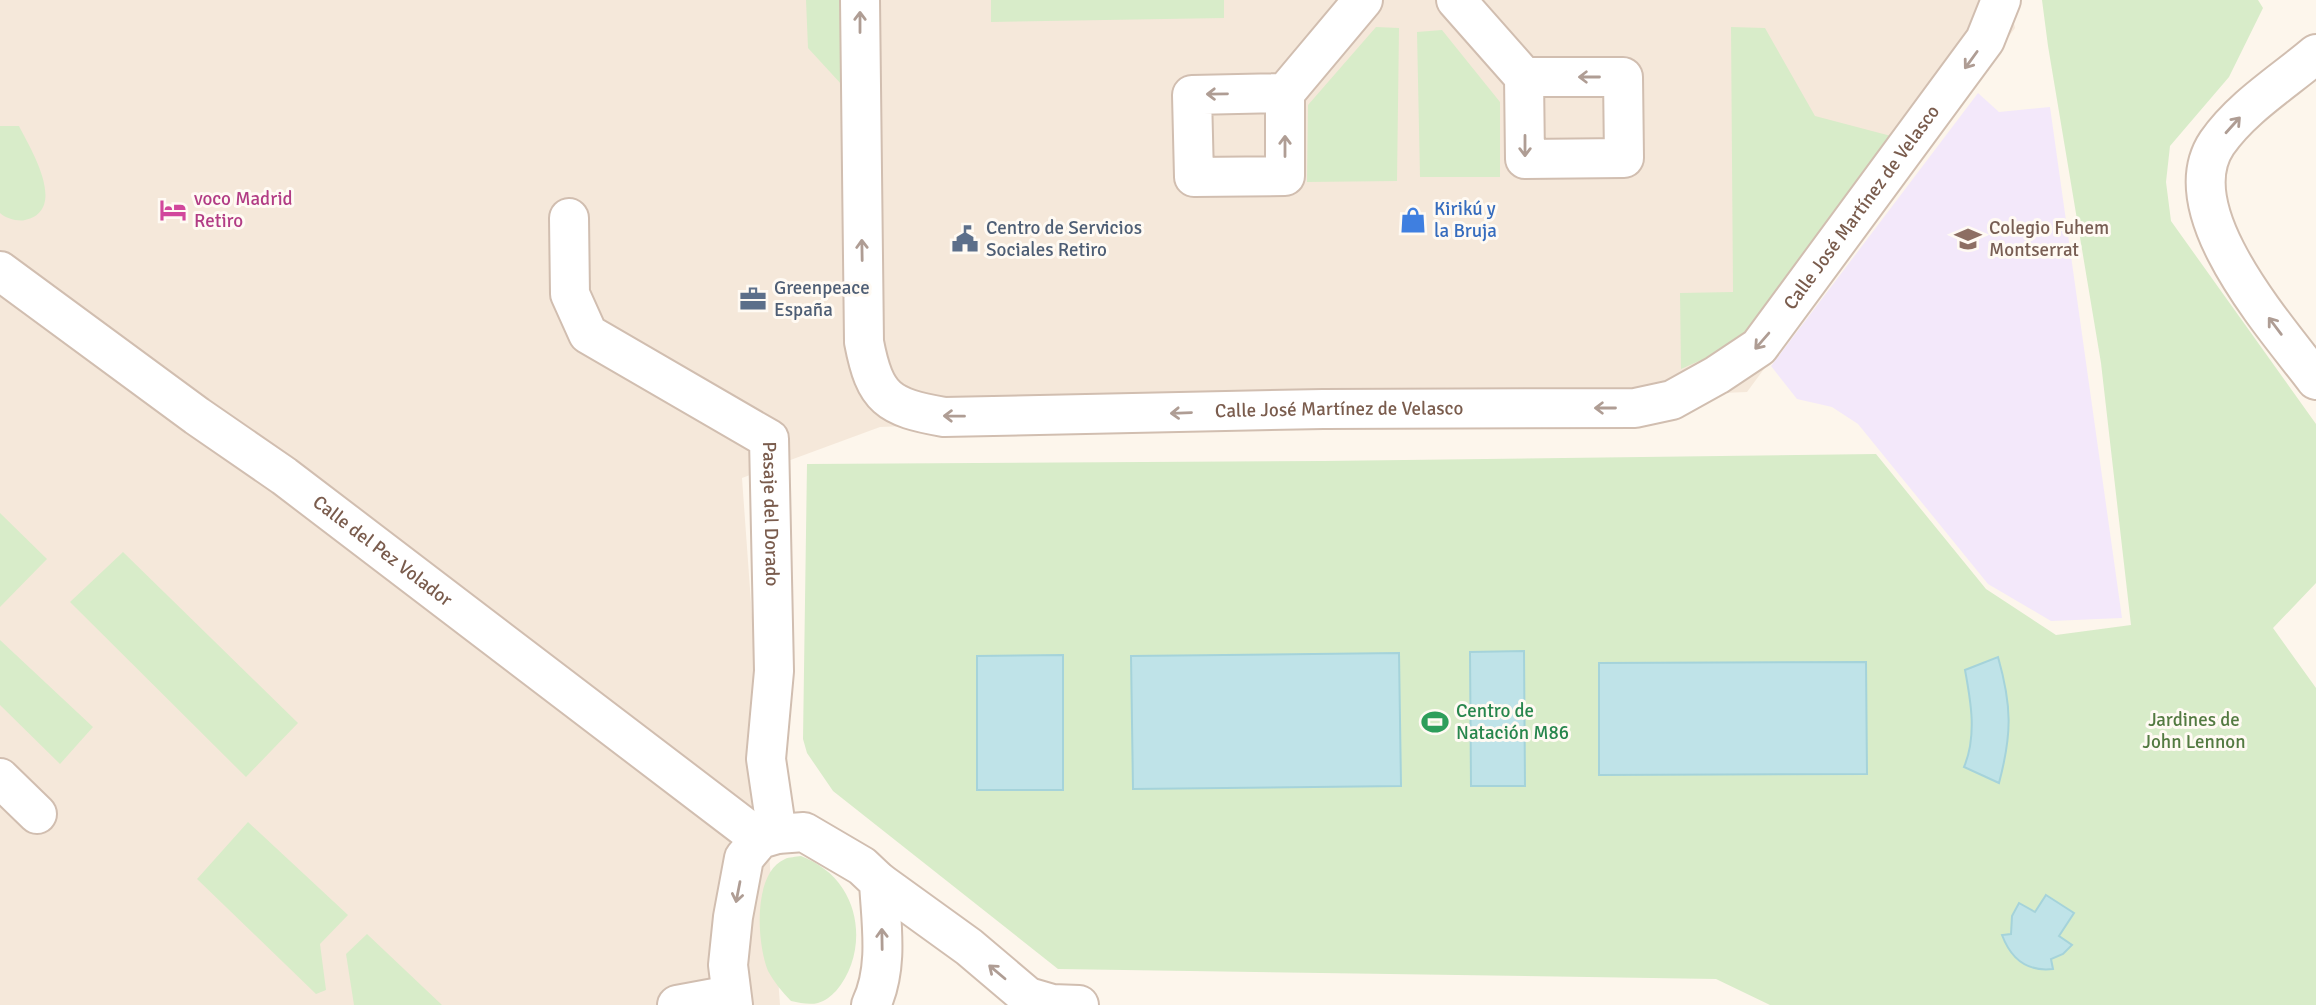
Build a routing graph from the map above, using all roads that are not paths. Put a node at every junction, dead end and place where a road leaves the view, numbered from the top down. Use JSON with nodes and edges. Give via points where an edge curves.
{"nodes":[{"id":1,"x":860,"y":0,"type":"edge"},
{"id":2,"x":1363,"y":0,"type":"edge"},
{"id":3,"x":1456,"y":0,"type":"edge"},
{"id":4,"x":2001,"y":0,"type":"edge"},
{"id":5,"x":2316,"y":54,"type":"edge"},
{"id":6,"x":1524,"y":77,"type":"dead end"},
{"id":7,"x":1285,"y":93,"type":"dead end"},
{"id":8,"x":569,"y":218,"type":"dead end"},
{"id":9,"x":0,"y":271,"type":"edge"},
{"id":10,"x":2316,"y":380,"type":"edge"},
{"id":11,"x":0,"y":778,"type":"edge"},
{"id":12,"x":37,"y":814,"type":"dead end"},
{"id":13,"x":768,"y":837,"type":"junction"},
{"id":14,"x":879,"y":882,"type":"junction"},
{"id":15,"x":732,"y":1000,"type":"edge"},
{"id":16,"x":677,"y":1005,"type":"edge"},
{"id":17,"x":871,"y":1005,"type":"edge"},
{"id":18,"x":1079,"y":1005,"type":"edge"}],
"edges":[{"from":4,"to":1,"type":"street","name":"Calle José Martínez de Velasco","one_way":true,"via":[[1985,40],[1759,347],[1672,400],[1635,408],[944,416],[911,411],[883,396],[869,371],[864,329]]},
{"from":2,"to":7,"type":"street"},
{"from":3,"to":6,"type":"street"},
{"from":10,"to":5,"type":"street","one_way":true,"via":[[2237,275],[2207,203],[2207,170],[2215,146],[2234,122]]},
{"from":8,"to":13,"type":"street","name":"Pasaje del Dorado","via":[[570,294],[588,334],[769,439],[774,671],[766,759]]},
{"from":9,"to":13,"type":"street","name":"Calle del Pez Volador"},
{"from":11,"to":12,"type":"street"},
{"from":13,"to":14,"type":"street","via":[[804,832],[862,866]]},
{"from":13,"to":15,"type":"street","one_way":true,"via":[[744,858],[729,941]]},
{"from":17,"to":14,"type":"street","one_way":true,"via":[[881,970]]},
{"from":18,"to":14,"type":"street","one_way":true,"via":[[1028,997],[970,947]]},
{"from":15,"to":16,"type":"street"}]}
